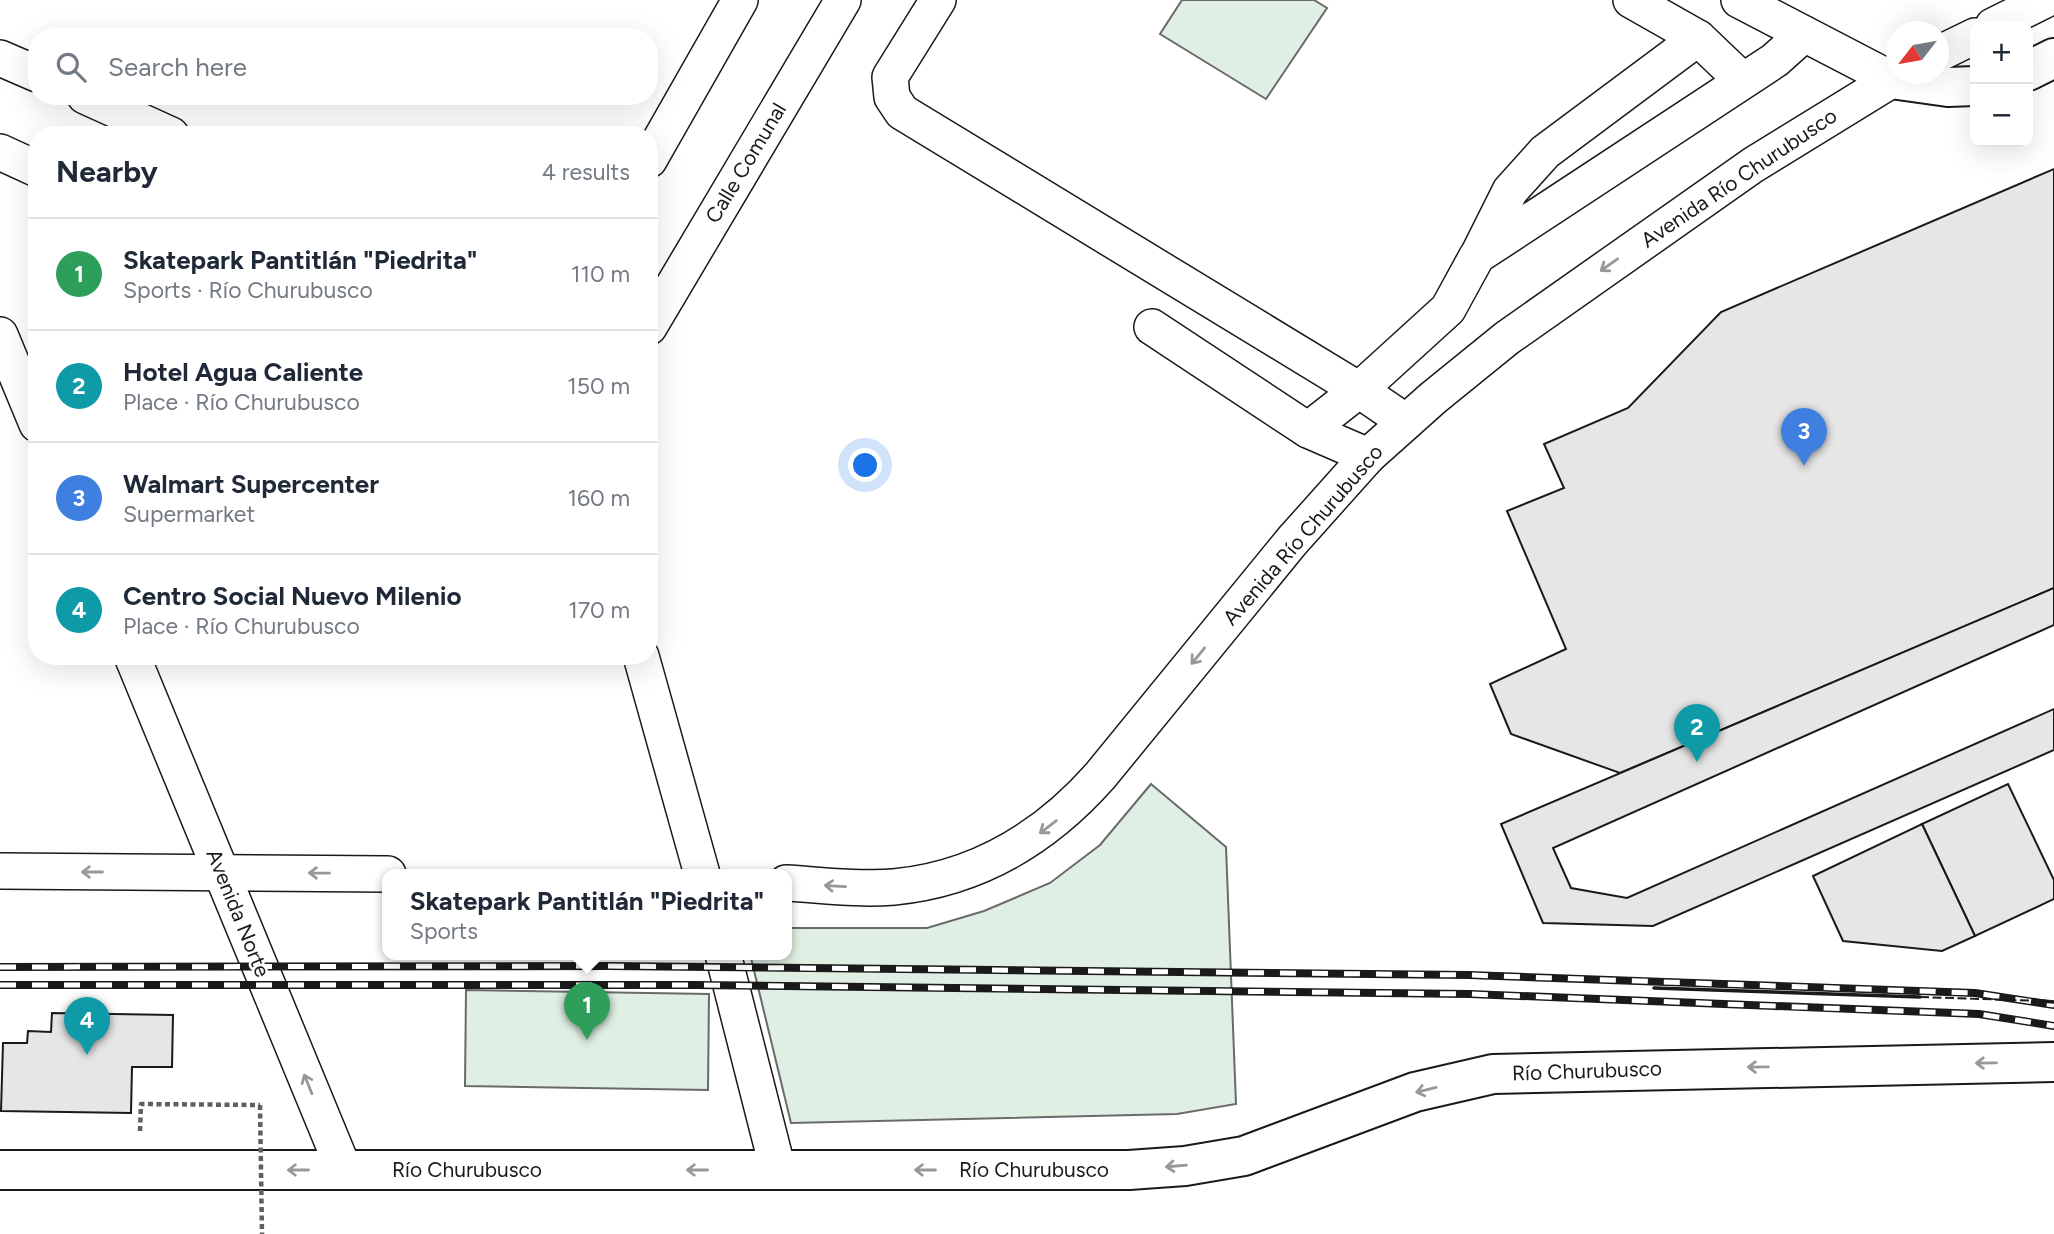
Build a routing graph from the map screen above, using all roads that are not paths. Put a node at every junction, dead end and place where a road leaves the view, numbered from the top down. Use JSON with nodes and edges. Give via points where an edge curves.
{"nodes":[{"id":1,"x":740,"y":0,"type":"edge"},
{"id":2,"x":843,"y":0,"type":"edge"},
{"id":3,"x":937,"y":0,"type":"edge"},
{"id":4,"x":1631,"y":0,"type":"edge"},
{"id":5,"x":1739,"y":0,"type":"edge"},
{"id":6,"x":2045,"y":0,"type":"edge"},
{"id":7,"x":2003,"y":21,"type":"edge"},
{"id":8,"x":1804,"y":34,"type":"junction"},
{"id":9,"x":1698,"y":38,"type":"junction"},
{"id":10,"x":1970,"y":38,"type":"edge"},
{"id":11,"x":1949,"y":49,"type":"edge"},
{"id":12,"x":0,"y":58,"type":"edge"},
{"id":13,"x":2054,"y":58,"type":"edge"},
{"id":14,"x":2033,"y":68,"type":"edge"},
{"id":15,"x":28,"y":70,"type":"edge"},
{"id":16,"x":1886,"y":71,"type":"edge"},
{"id":17,"x":1742,"y":80,"type":"junction"},
{"id":18,"x":1886,"y":82,"type":"edge"},
{"id":19,"x":1934,"y":84,"type":"edge"},
{"id":20,"x":1970,"y":86,"type":"edge"},
{"id":21,"x":105,"y":105,"type":"edge"},
{"id":22,"x":151,"y":126,"type":"edge"},
{"id":23,"x":658,"y":144,"type":"edge"},
{"id":24,"x":0,"y":152,"type":"edge"},
{"id":25,"x":28,"y":165,"type":"edge"},
{"id":26,"x":1477,"y":256,"type":"junction"},
{"id":27,"x":658,"y":312,"type":"edge"},
{"id":28,"x":1152,"y":327,"type":"dead end"},
{"id":29,"x":0,"y":335,"type":"edge"},
{"id":30,"x":1359,"y":390,"type":"junction"},
{"id":31,"x":28,"y":402,"type":"edge"},
{"id":32,"x":1406,"y":422,"type":"junction"},
{"id":33,"x":1308,"y":430,"type":"junction"},
{"id":34,"x":1368,"y":456,"type":"junction"},
{"id":35,"x":136,"y":665,"type":"edge"},
{"id":36,"x":644,"y":665,"type":"edge"},
{"id":37,"x":701,"y":869,"type":"edge"},
{"id":38,"x":0,"y":871,"type":"edge"},
{"id":39,"x":221,"y":872,"type":"junction"},
{"id":40,"x":382,"y":874,"type":"edge"},
{"id":41,"x":792,"y":883,"type":"edge"},
{"id":42,"x":725,"y":960,"type":"edge"},
{"id":43,"x":2054,"y":1062,"type":"edge"},
{"id":44,"x":0,"y":1170,"type":"edge"},
{"id":45,"x":344,"y":1170,"type":"junction"},
{"id":46,"x":778,"y":1170,"type":"junction"}],
"edges":[{"from":1,"to":23,"type":"street"},
{"from":2,"to":27,"type":"street","name":"Calle Comunal"},
{"from":3,"to":30,"type":"street","via":[[890,76],[892,97],[902,112]]},
{"from":4,"to":9,"type":"street"},
{"from":5,"to":8,"type":"street"},
{"from":6,"to":7,"type":"street"},
{"from":8,"to":16,"type":"street"},
{"from":8,"to":17,"type":"street","via":[[1775,60]]},
{"from":9,"to":17,"type":"street"},
{"from":9,"to":26,"type":"street","via":[[1545,152],[1510,191]]},
{"from":10,"to":11,"type":"street"},
{"from":12,"to":15,"type":"street"},
{"from":13,"to":14,"type":"main road"},
{"from":17,"to":26,"type":"street"},
{"from":18,"to":32,"type":"street","name":"Avenida Río Churubusco","one_way":true,"via":[[1752,165],[1529,322]]},
{"from":19,"to":20,"type":"main road"},
{"from":21,"to":22,"type":"street"},
{"from":24,"to":25,"type":"street"},
{"from":26,"to":30,"type":"street","via":[[1448,309]]},
{"from":28,"to":33,"type":"street"},
{"from":29,"to":31,"type":"street"},
{"from":30,"to":32,"type":"street"},
{"from":30,"to":33,"type":"street"},
{"from":32,"to":34,"type":"street","name":"Avenida Río Churubusco"},
{"from":33,"to":34,"type":"street"},
{"from":34,"to":41,"type":"street","name":"Avenida Río Churubusco","one_way":true,"via":[[1292,541],[1076,804],[1048,828],[984,864],[923,883],[859,887]]},
{"from":35,"to":39,"type":"street","name":"Avenida Norte"},
{"from":36,"to":37,"type":"street"},
{"from":39,"to":38,"type":"street","one_way":true},
{"from":40,"to":39,"type":"street","one_way":true},
{"from":45,"to":39,"type":"street","name":"Avenida Norte","one_way":true},
{"from":42,"to":46,"type":"street"},
{"from":43,"to":46,"type":"main road","name":"Río Churubusco","one_way":true,"via":[[1493,1074],[1415,1093],[1244,1156],[1185,1166]]},
{"from":45,"to":44,"type":"main road","name":"Río Churubusco","one_way":true},
{"from":46,"to":45,"type":"main road","name":"Río Churubusco","one_way":true}]}
